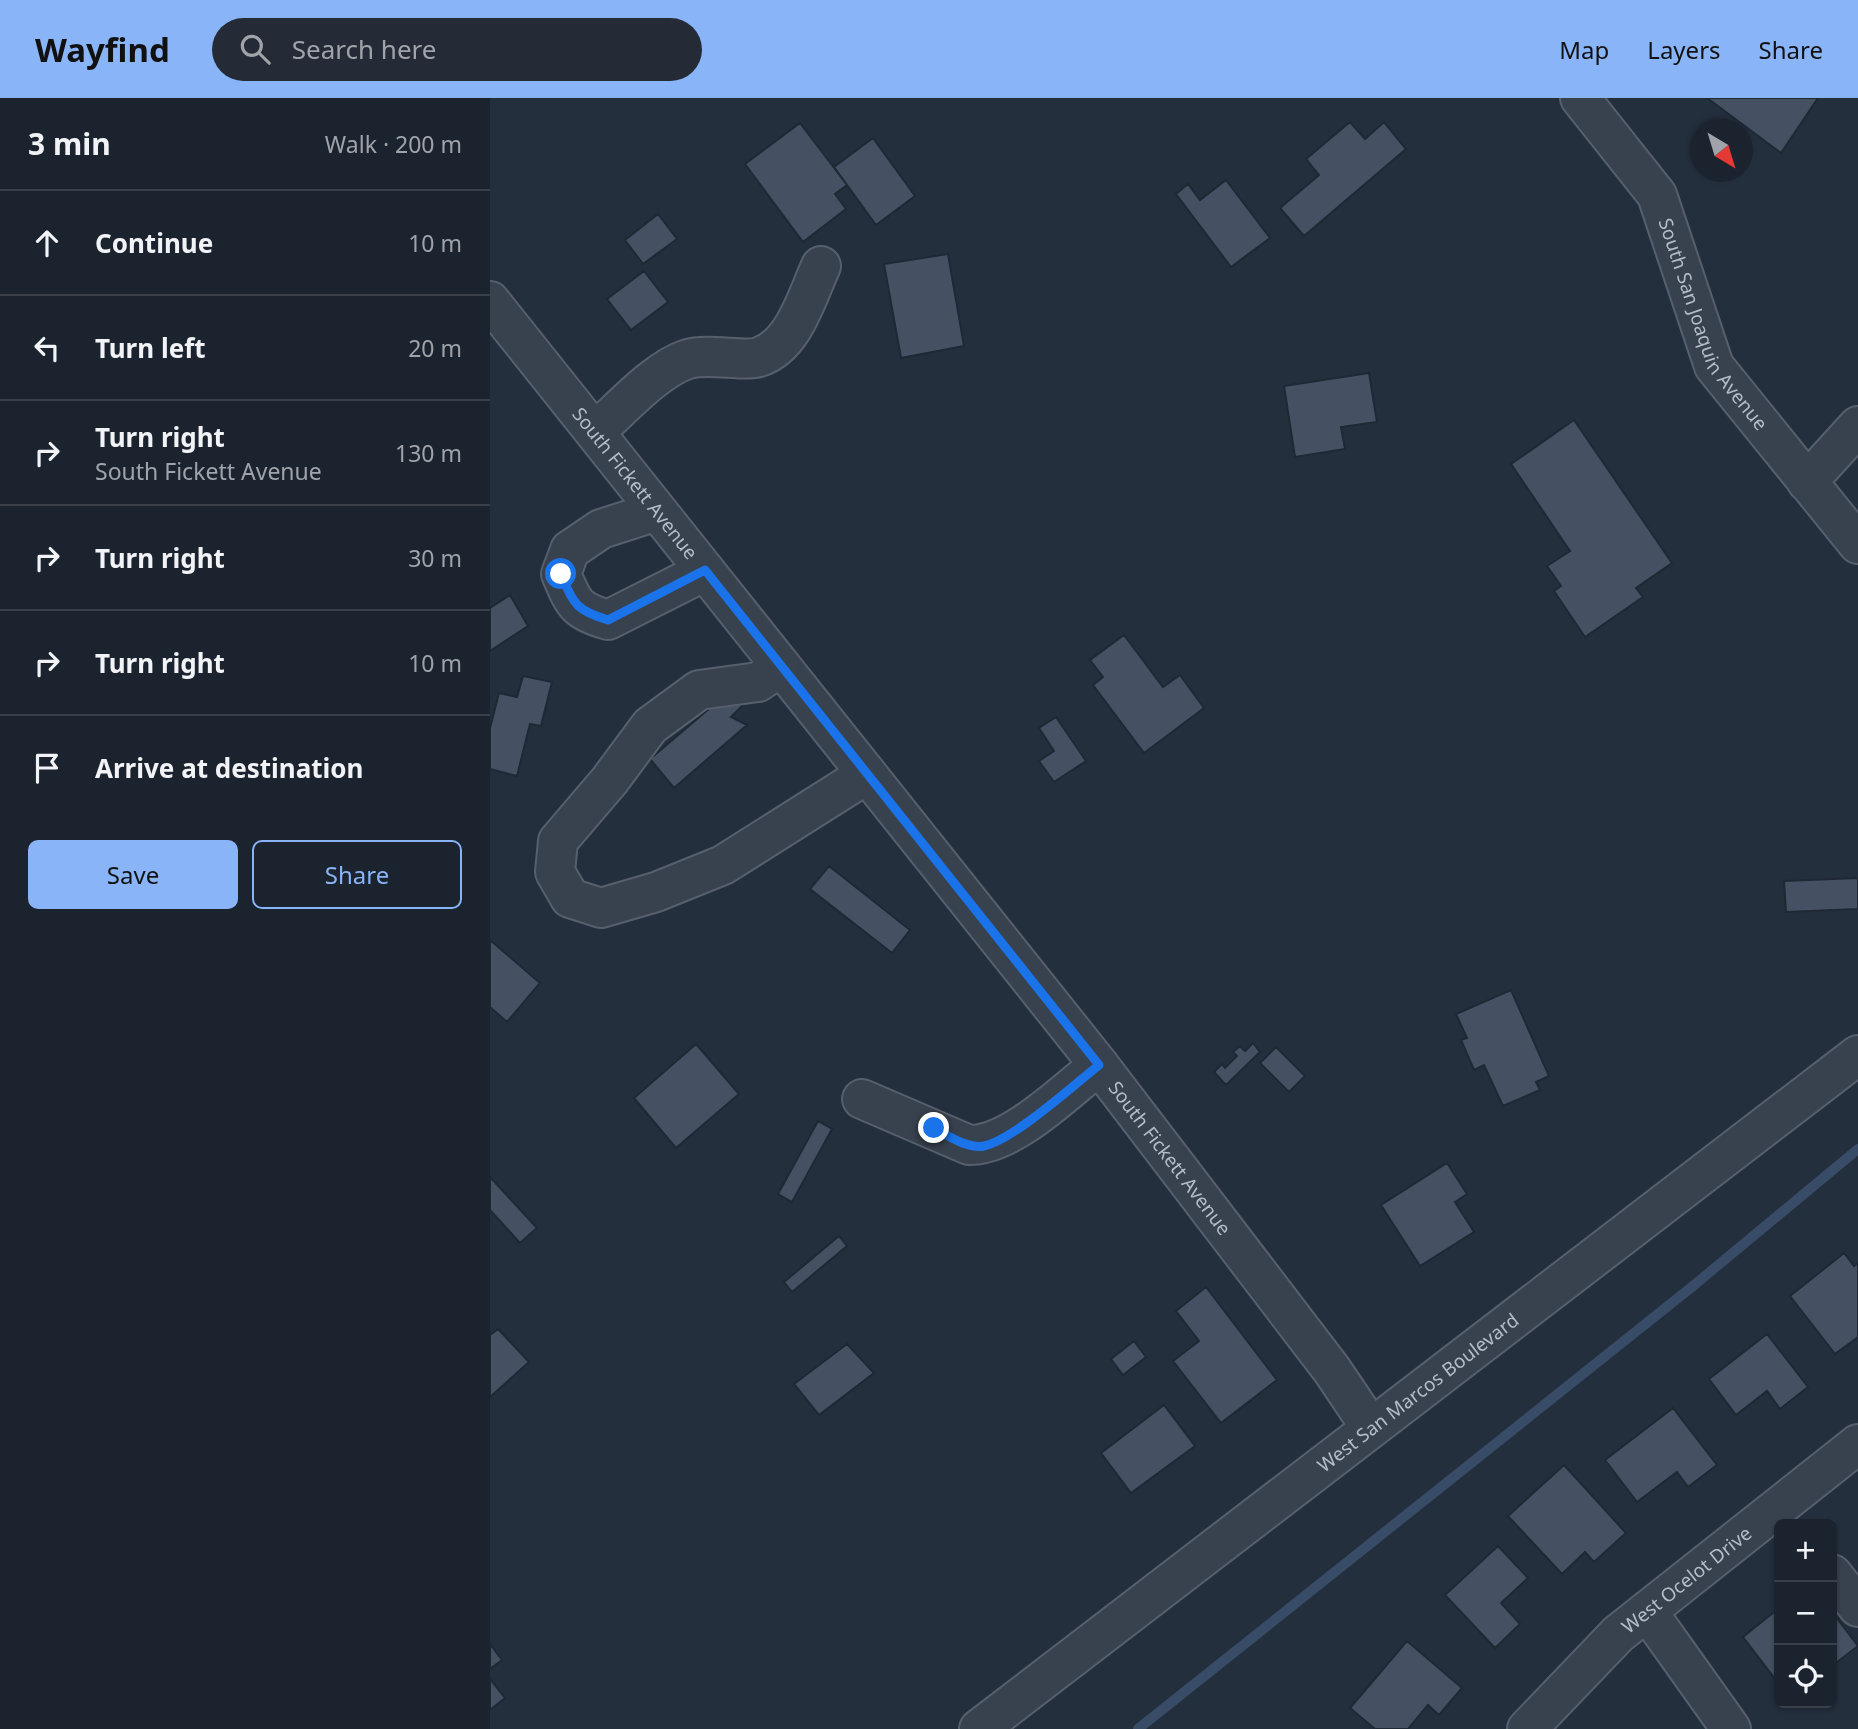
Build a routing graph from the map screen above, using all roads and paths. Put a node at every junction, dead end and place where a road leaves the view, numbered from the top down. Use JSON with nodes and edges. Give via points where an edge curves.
{"nodes":[{"id":1,"x":1580,"y":98,"type":"edge"},
{"id":2,"x":821,"y":266,"type":"dead end"},
{"id":3,"x":490,"y":301,"type":"edge"},
{"id":4,"x":1858,"y":426,"type":"edge"},
{"id":5,"x":595,"y":432,"type":"junction"},
{"id":6,"x":1807,"y":482,"type":"junction"},
{"id":7,"x":657,"y":511,"type":"junction"},
{"id":8,"x":1858,"y":544,"type":"edge"},
{"id":9,"x":705,"y":570,"type":"junction"},
{"id":10,"x":781,"y":667,"type":"junction"},
{"id":11,"x":867,"y":774,"type":"junction"},
{"id":12,"x":1858,"y":1055,"type":"edge"},
{"id":13,"x":1099,"y":1065,"type":"junction"},
{"id":14,"x":862,"y":1099,"type":"dead end"},
{"id":15,"x":1371,"y":1428,"type":"junction"},
{"id":16,"x":1858,"y":1444,"type":"edge"},
{"id":17,"x":1786,"y":1515,"type":"edge"},
{"id":18,"x":1837,"y":1580,"type":"edge"},
{"id":19,"x":1858,"y":1607,"type":"edge"},
{"id":20,"x":1647,"y":1611,"type":"junction"},
{"id":21,"x":979,"y":1729,"type":"edge"},
{"id":22,"x":1527,"y":1729,"type":"edge"},
{"id":23,"x":1731,"y":1729,"type":"edge"}],
"edges":[{"from":1,"to":6,"type":"street","name":"South San Joaquin Avenue","via":[[1657,195],[1714,366]]},
{"from":2,"to":5,"type":"street","via":[[786,338],[758,358],[688,359],[654,380]]},
{"from":3,"to":5,"type":"street","name":"South Fickett Avenue"},
{"from":4,"to":6,"type":"street"},
{"from":5,"to":7,"type":"street","name":"South Fickett Avenue"},
{"from":6,"to":8,"type":"street","name":"South San Joaquin Avenue"},
{"from":7,"to":9,"type":"street","name":"South Fickett Avenue"},
{"from":7,"to":9,"type":"street","via":[[601,529],[570,550],[561,574],[574,604],[608,620]]},
{"from":9,"to":10,"type":"street","name":"South Fickett Avenue"},
{"from":10,"to":11,"type":"street","name":"South Fickett Avenue"},
{"from":10,"to":11,"type":"street","via":[[758,682],[699,690],[650,726],[558,841],[555,872],[570,898],[601,908],[723,865]]},
{"from":11,"to":13,"type":"street","name":"South Fickett Avenue"},
{"from":12,"to":15,"type":"street","name":"West San Marcos Boulevard"},
{"from":13,"to":14,"type":"street","via":[[1010,1134],[985,1146],[969,1145]]},
{"from":13,"to":15,"type":"street","name":"South Fickett Avenue","via":[[1332,1370]]},
{"from":15,"to":21,"type":"street","name":"West San Marcos Boulevard"},
{"from":16,"to":17,"type":"street","name":"West Ocelot Drive"},
{"from":17,"to":20,"type":"street","name":"West Ocelot Drive"},
{"from":18,"to":19,"type":"street"},
{"from":20,"to":22,"type":"street","name":"West Ocelot Drive","via":[[1618,1634]]},
{"from":20,"to":23,"type":"street"}]}
